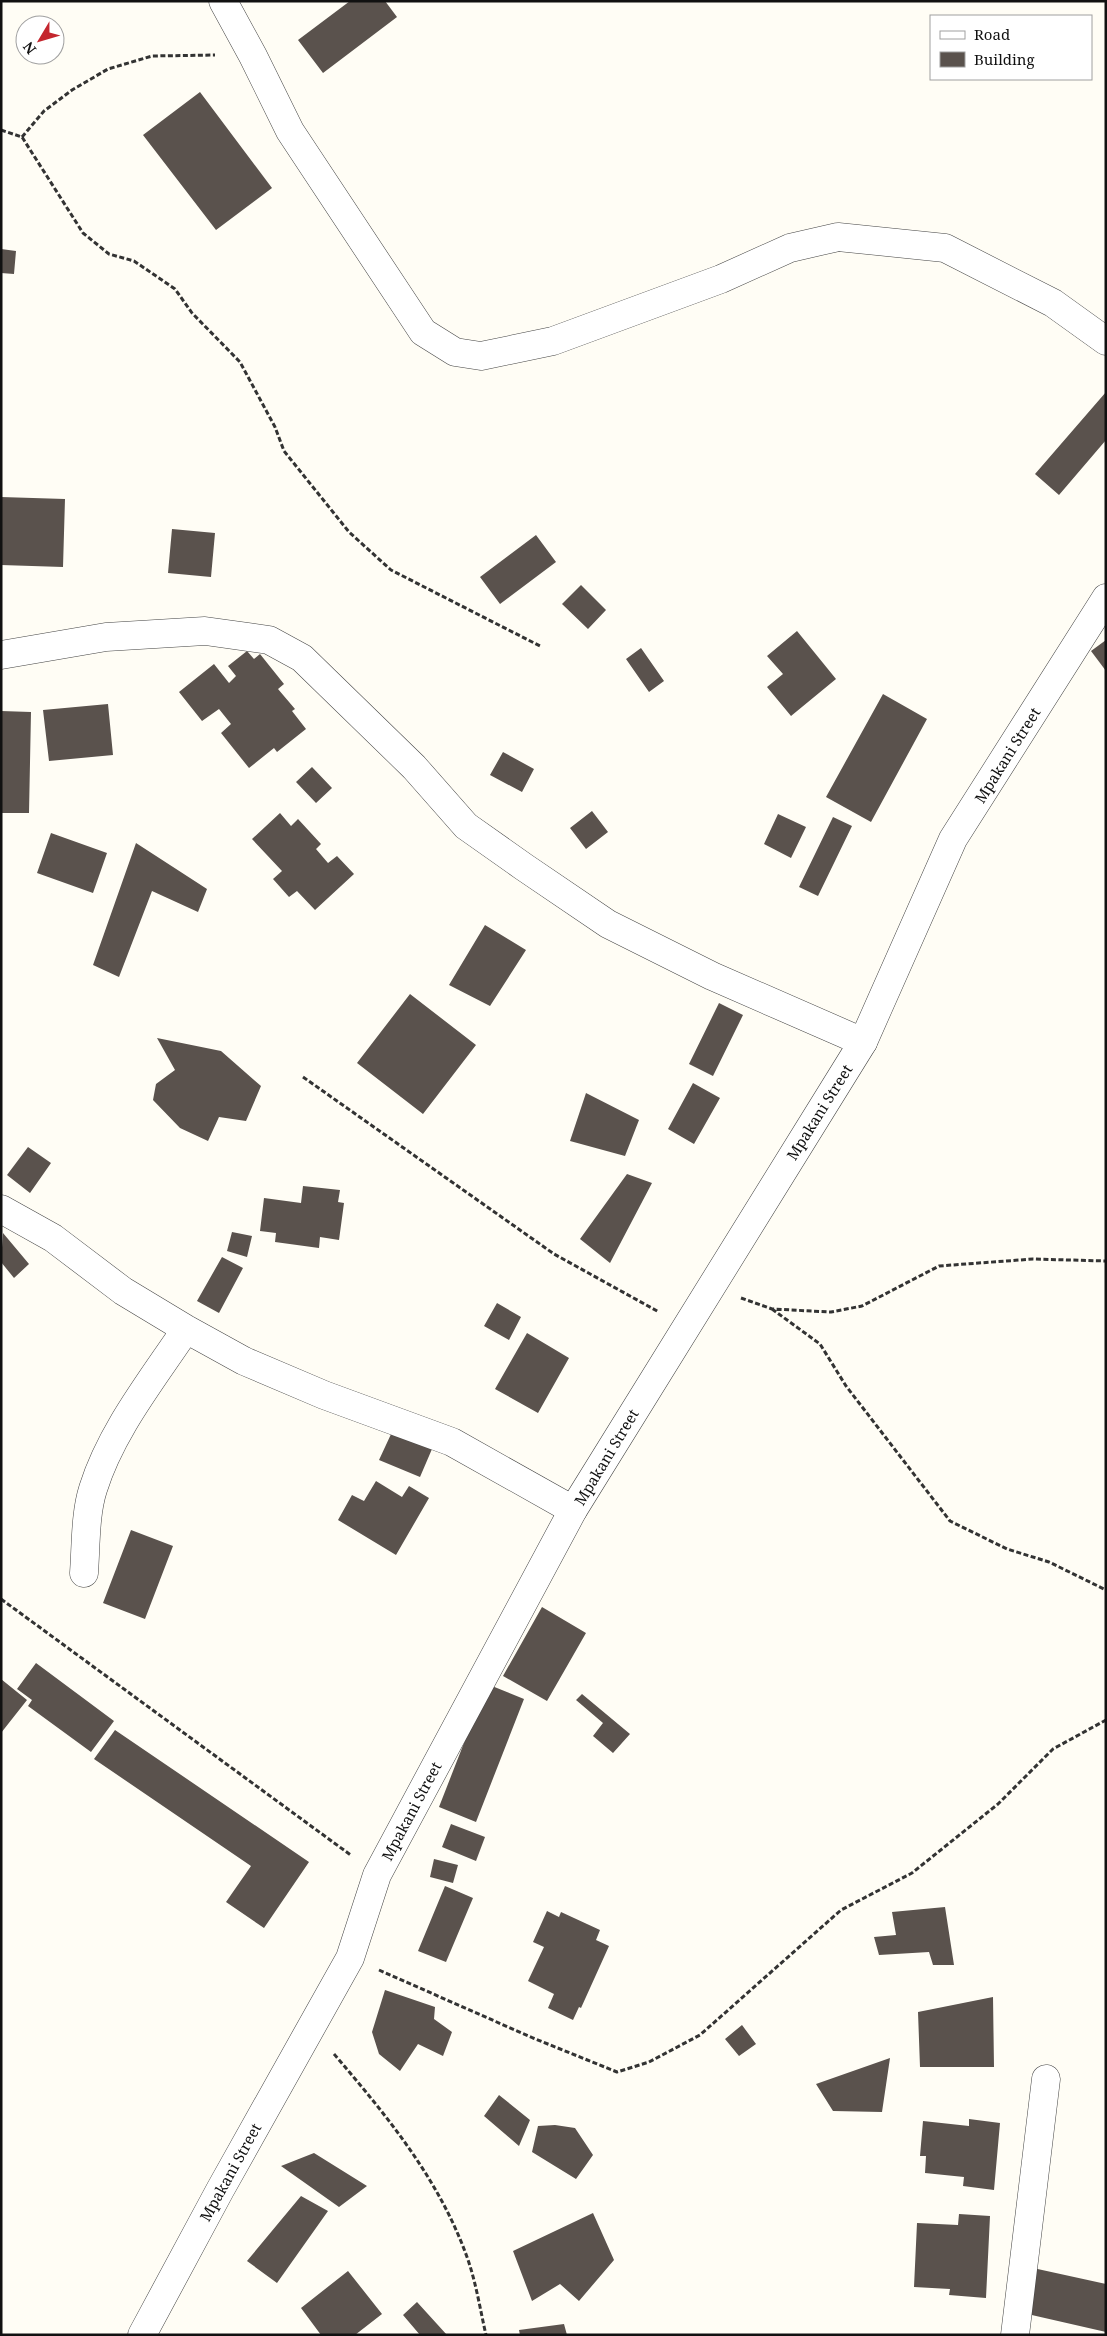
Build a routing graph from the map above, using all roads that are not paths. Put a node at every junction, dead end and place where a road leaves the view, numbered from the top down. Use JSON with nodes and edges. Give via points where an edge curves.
{"nodes":[{"id":1,"x":223,"y":1,"type":"edge"},
{"id":2,"x":1106,"y":341,"type":"edge"},
{"id":3,"x":1106,"y":598,"type":"edge"},
{"id":4,"x":1,"y":655,"type":"edge"},
{"id":5,"x":863,"y":1042,"type":"junction"},
{"id":6,"x":1,"y":1209,"type":"edge"},
{"id":7,"x":186,"y":1330,"type":"junction"},
{"id":8,"x":573,"y":1510,"type":"junction"},
{"id":9,"x":84,"y":1573,"type":"dead end"},
{"id":10,"x":1046,"y":2079,"type":"dead end"},
{"id":11,"x":142,"y":2335,"type":"edge"},
{"id":12,"x":1015,"y":2335,"type":"edge"}],
"edges":[{"from":1,"to":2,"type":"street","via":[[290,131],[423,332],[455,352],[481,356],[554,341],[721,279],[790,248],[838,237],[945,248],[1053,302]]},
{"from":3,"to":5,"type":"street","name":"Mpakani Street","via":[[953,839]]},
{"from":4,"to":5,"type":"street","via":[[106,637],[206,631],[269,640],[302,658],[414,767],[466,826],[608,924],[712,976]]},
{"from":5,"to":8,"type":"street","name":"Mpakani Street"},
{"from":6,"to":7,"type":"street","via":[[53,1238],[123,1291]]},
{"from":7,"to":8,"type":"street","via":[[244,1361],[315,1392],[452,1442]]},
{"from":7,"to":9,"type":"street","via":[[124,1423],[99,1471],[92,1490]]},
{"from":8,"to":11,"type":"street","name":"Mpakani Street","via":[[377,1875],[350,1958]]},
{"from":10,"to":12,"type":"street"}]}
